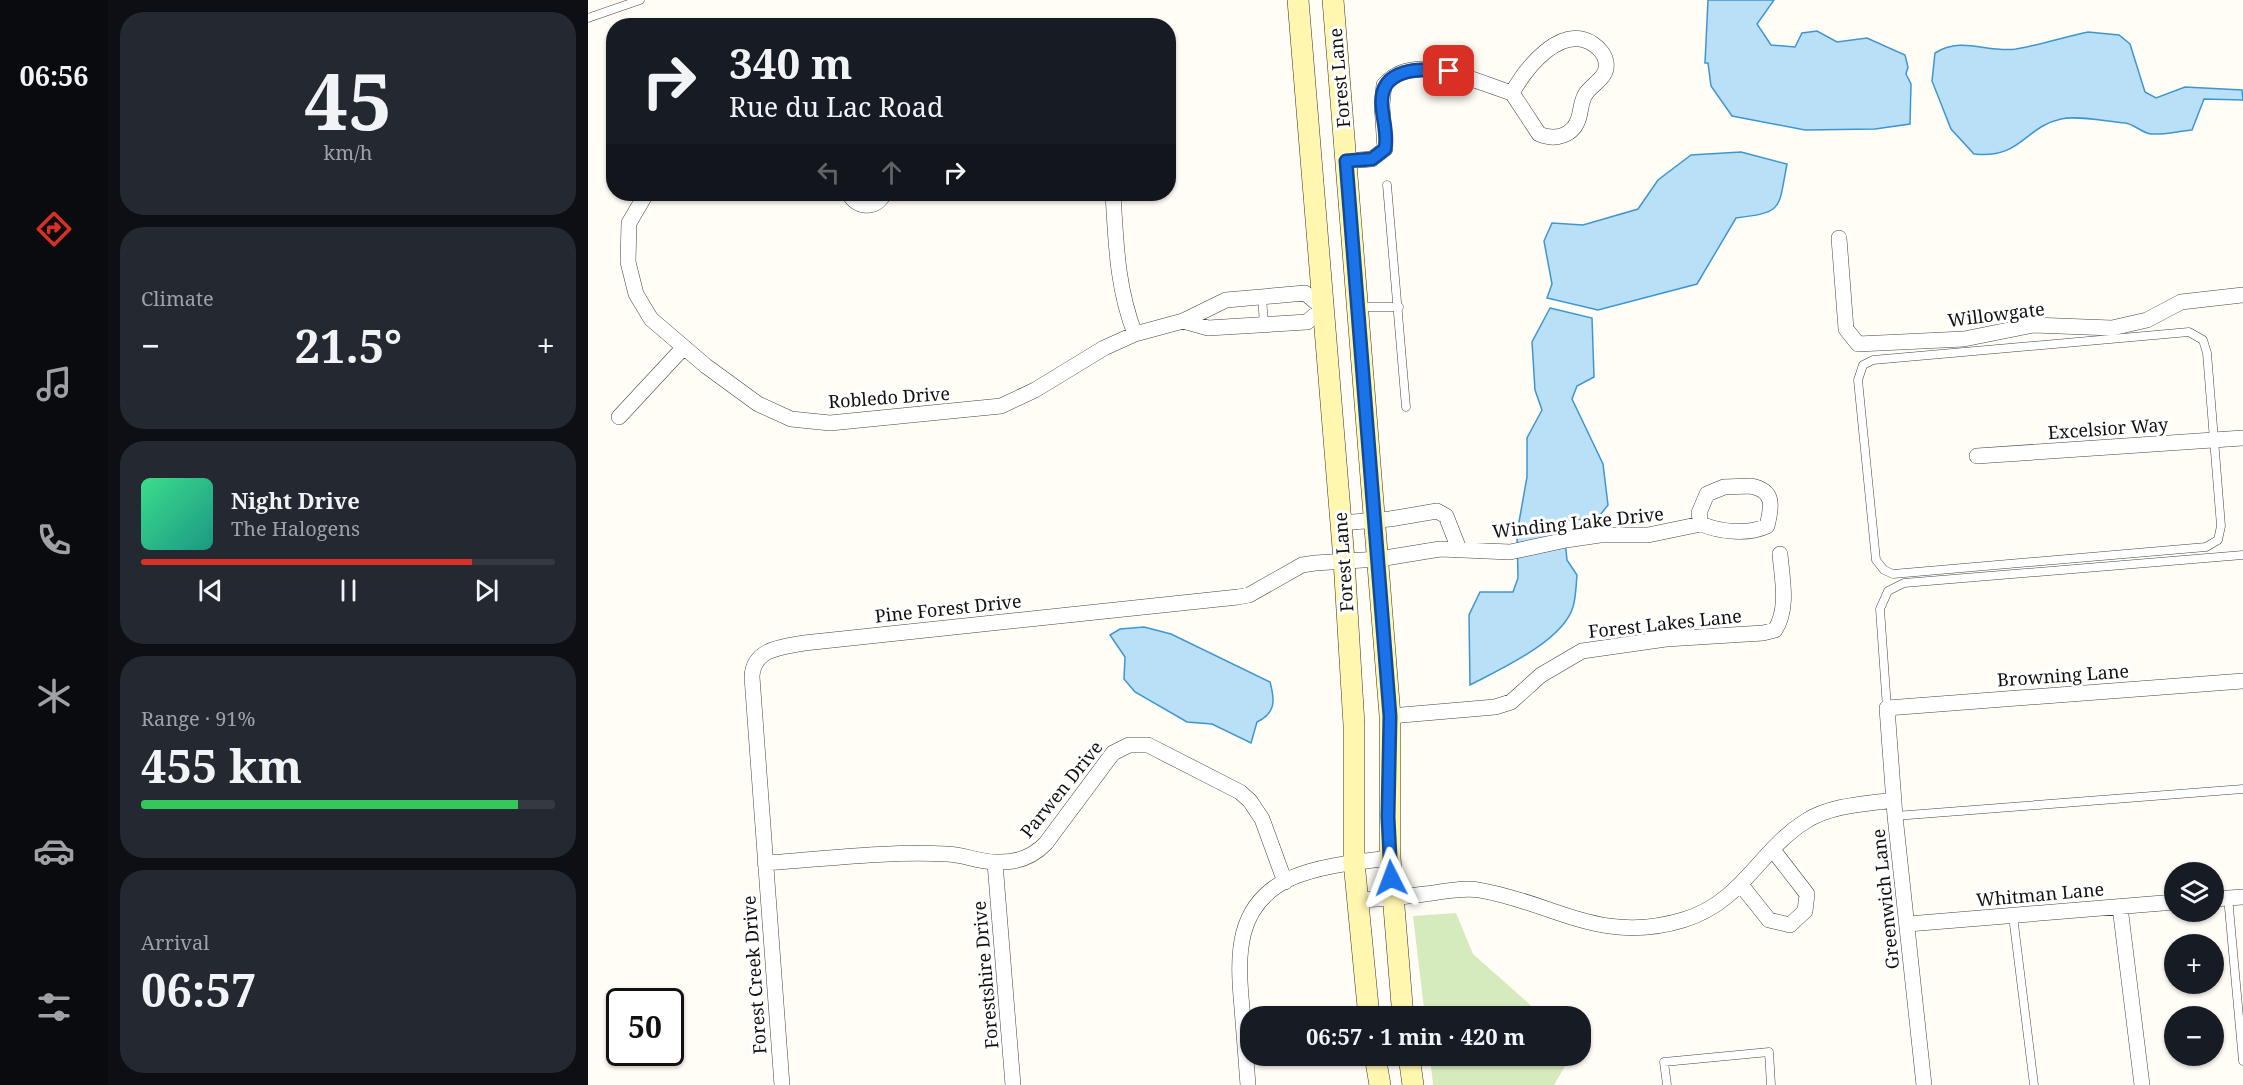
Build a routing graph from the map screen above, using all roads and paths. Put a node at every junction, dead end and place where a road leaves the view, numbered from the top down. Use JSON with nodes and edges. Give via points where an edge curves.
{"nodes":[{"id":1,"x":640,"y":0,"type":"edge"},
{"id":2,"x":1298,"y":0,"type":"edge"},
{"id":3,"x":1333,"y":0,"type":"edge"},
{"id":4,"x":588,"y":18,"type":"edge"},
{"id":5,"x":1512,"y":93,"type":"junction"},
{"id":6,"x":1346,"y":161,"type":"junction"},
{"id":7,"x":1387,"y":185,"type":"dead end"},
{"id":8,"x":642,"y":201,"type":"edge"},
{"id":9,"x":855,"y":201,"type":"edge"},
{"id":10,"x":879,"y":201,"type":"edge"},
{"id":11,"x":1113,"y":201,"type":"edge"},
{"id":12,"x":1839,"y":238,"type":"dead end"},
{"id":13,"x":2243,"y":295,"type":"edge"},
{"id":14,"x":1262,"y":297,"type":"junction"},
{"id":15,"x":1358,"y":307,"type":"junction"},
{"id":16,"x":1398,"y":307,"type":"junction"},
{"id":17,"x":1323,"y":308,"type":"junction"},
{"id":18,"x":1183,"y":321,"type":"junction"},
{"id":19,"x":1264,"y":324,"type":"junction"},
{"id":20,"x":1135,"y":334,"type":"junction"},
{"id":21,"x":684,"y":347,"type":"junction"},
{"id":22,"x":1406,"y":407,"type":"dead end"},
{"id":23,"x":619,"y":417,"type":"dead end"},
{"id":24,"x":2243,"y":438,"type":"edge"},
{"id":25,"x":2215,"y":440,"type":"junction"},
{"id":26,"x":1977,"y":456,"type":"dead end"},
{"id":27,"x":1376,"y":521,"type":"junction"},
{"id":28,"x":1341,"y":523,"type":"junction"},
{"id":29,"x":1701,"y":524,"type":"junction"},
{"id":30,"x":1459,"y":549,"type":"junction"},
{"id":31,"x":1780,"y":554,"type":"dead end"},
{"id":32,"x":2243,"y":555,"type":"edge"},
{"id":33,"x":1379,"y":559,"type":"junction"},
{"id":34,"x":1344,"y":560,"type":"junction"},
{"id":35,"x":2243,"y":681,"type":"edge"},
{"id":36,"x":1887,"y":708,"type":"junction"},
{"id":37,"x":1390,"y":716,"type":"junction"},
{"id":38,"x":2243,"y":789,"type":"edge"},
{"id":39,"x":1894,"y":808,"type":"junction"},
{"id":40,"x":1773,"y":850,"type":"junction"},
{"id":41,"x":1390,"y":858,"type":"junction"},
{"id":42,"x":1354,"y":862,"type":"junction"},
{"id":43,"x":765,"y":863,"type":"junction"},
{"id":44,"x":995,"y":863,"type":"junction"},
{"id":45,"x":1285,"y":882,"type":"junction"},
{"id":46,"x":1741,"y":885,"type":"junction"},
{"id":47,"x":1392,"y":898,"type":"junction"},
{"id":48,"x":2228,"y":898,"type":"edge"},
{"id":49,"x":1357,"y":900,"type":"junction"},
{"id":50,"x":2164,"y":903,"type":"edge"},
{"id":51,"x":2120,"y":907,"type":"junction"},
{"id":52,"x":2013,"y":915,"type":"junction"},
{"id":53,"x":1908,"y":924,"type":"junction"},
{"id":54,"x":1368,"y":1006,"type":"edge"},
{"id":55,"x":1402,"y":1006,"type":"edge"},
{"id":56,"x":2243,"y":1061,"type":"edge"},
{"id":57,"x":1377,"y":1066,"type":"edge"},
{"id":58,"x":1410,"y":1066,"type":"edge"},
{"id":59,"x":782,"y":1085,"type":"edge"},
{"id":60,"x":1013,"y":1085,"type":"edge"},
{"id":61,"x":1248,"y":1085,"type":"edge"},
{"id":62,"x":1380,"y":1085,"type":"edge"},
{"id":63,"x":1413,"y":1085,"type":"edge"},
{"id":64,"x":1667,"y":1085,"type":"edge"},
{"id":65,"x":1771,"y":1085,"type":"edge"},
{"id":66,"x":1924,"y":1085,"type":"edge"},
{"id":67,"x":2034,"y":1085,"type":"edge"},
{"id":68,"x":2142,"y":1085,"type":"edge"}],
"edges":[{"from":1,"to":4,"type":"lane"},
{"from":2,"to":17,"type":"main road","name":"Forest Lane"},
{"from":3,"to":6,"type":"main road","name":"Forest Lane"},
{"from":5,"to":5,"type":"street","via":[[1521,76],[1563,41],[1588,41],[1605,58],[1604,75],[1584,96],[1579,120],[1562,136],[1539,134]]},
{"from":5,"to":6,"type":"street","via":[[1449,71],[1400,73],[1384,85],[1382,94],[1385,149],[1372,159]]},
{"from":6,"to":15,"type":"main road","name":"Forest Lane"},
{"from":7,"to":16,"type":"lane"},
{"from":8,"to":21,"type":"street","name":"Robledo Drive","via":[[629,223],[627,262],[636,294],[651,319]]},
{"from":9,"to":10,"type":"street","via":[[868,206]]},
{"from":11,"to":20,"type":"street","via":[[1119,282]]},
{"from":12,"to":13,"type":"street","name":"Willowgate","via":[[1846,329],[1858,344],[1964,339],[2033,325],[2112,328],[2146,320],[2181,302]]},
{"from":14,"to":17,"type":"street","name":"Robledo Drive","via":[[1305,293]]},
{"from":14,"to":18,"type":"street","name":"Robledo Drive","via":[[1226,300]]},
{"from":14,"to":19,"type":"lane"},
{"from":15,"to":16,"type":"lane"},
{"from":15,"to":17,"type":"main road"},
{"from":15,"to":27,"type":"main road","name":"Forest Lane"},
{"from":16,"to":22,"type":"lane"},
{"from":17,"to":19,"type":"street","name":"Robledo Drive","via":[[1307,322]]},
{"from":17,"to":28,"type":"main road","name":"Forest Lane"},
{"from":18,"to":19,"type":"street","name":"Robledo Drive","via":[[1208,328]]},
{"from":18,"to":20,"type":"street","name":"Robledo Drive"},
{"from":20,"to":21,"type":"street","name":"Robledo Drive","via":[[1009,403],[975,410],[830,423],[791,419],[771,411]]},
{"from":21,"to":23,"type":"street"},
{"from":24,"to":25,"type":"street","name":"Excelsior Way"},
{"from":25,"to":25,"type":"lane","via":[[2221,525],[2218,540],[2206,547],[1893,574],[1875,560],[1858,380],[1863,365],[1873,360],[2189,332],[2203,340],[2207,353]]},
{"from":25,"to":26,"type":"street","name":"Excelsior Way"},
{"from":27,"to":28,"type":"street"},
{"from":27,"to":30,"type":"street","via":[[1437,511],[1446,516]]},
{"from":27,"to":33,"type":"main road","name":"Forest Lane"},
{"from":28,"to":34,"type":"main road","name":"Forest Lane"},
{"from":29,"to":29,"type":"street","name":"Winding Lake Drive","via":[[1720,530],[1760,530],[1767,526],[1772,507],[1769,495],[1750,486],[1714,490],[1700,505]]},
{"from":29,"to":30,"type":"street","name":"Winding Lake Drive","via":[[1648,535],[1566,540],[1510,552]]},
{"from":30,"to":33,"type":"street","name":"Winding Lake Drive"},
{"from":31,"to":37,"type":"street","name":"Forest Lakes Lane","via":[[1784,606],[1775,630],[1582,651],[1541,675],[1511,702],[1496,707]]},
{"from":32,"to":36,"type":"lane","via":[[1904,583],[1887,591],[1880,609]]},
{"from":33,"to":34,"type":"street","name":"Winding Lake Drive"},
{"from":33,"to":37,"type":"main road","name":"Forest Lane"},
{"from":34,"to":42,"type":"main road","name":"Forest Lane","via":[[1354,725]]},
{"from":34,"to":43,"type":"street","name":"Pine Forest Drive","via":[[1302,565],[1249,595],[1238,597],[804,643],[766,652],[757,659],[752,677]]},
{"from":35,"to":36,"type":"street","name":"Browning Lane"},
{"from":36,"to":39,"type":"street","name":"Greenwich Lane"},
{"from":37,"to":41,"type":"main road","name":"Forest Lane"},
{"from":38,"to":39,"type":"lane"},
{"from":39,"to":40,"type":"street","via":[[1828,810],[1805,821]]},
{"from":39,"to":53,"type":"street","name":"Greenwich Lane"},
{"from":40,"to":46,"type":"street"},
{"from":40,"to":46,"type":"street","via":[[1807,894],[1805,911],[1790,925],[1769,920]]},
{"from":41,"to":42,"type":"street"},
{"from":41,"to":47,"type":"main road","name":"Forest Lane"},
{"from":42,"to":45,"type":"street"},
{"from":42,"to":49,"type":"main road","name":"Forest Lane"},
{"from":43,"to":44,"type":"street","name":"Parwen Drive","via":[[919,853],[967,856]]},
{"from":43,"to":59,"type":"street","name":"Forest Creek Drive"},
{"from":44,"to":45,"type":"street","name":"Parwen Drive","via":[[1035,854],[1107,759],[1120,748],[1138,744],[1157,748],[1240,792],[1262,819]]},
{"from":44,"to":60,"type":"street","name":"Forestshire Drive"},
{"from":45,"to":61,"type":"street","via":[[1262,899],[1249,915],[1242,935],[1238,963]]},
{"from":46,"to":47,"type":"street","via":[[1716,904],[1684,919],[1645,928],[1603,927],[1515,897],[1476,890]]},
{"from":47,"to":49,"type":"street"},
{"from":47,"to":55,"type":"main road","name":"Forest Lane"},
{"from":48,"to":56,"type":"lane"},
{"from":49,"to":54,"type":"main road","name":"Forest Lane"},
{"from":50,"to":51,"type":"street","name":"Whitman Lane"},
{"from":51,"to":52,"type":"street","name":"Whitman Lane"},
{"from":51,"to":68,"type":"street"},
{"from":52,"to":53,"type":"street","name":"Whitman Lane"},
{"from":52,"to":67,"type":"lane"},
{"from":53,"to":66,"type":"street","name":"Greenwich Lane"},
{"from":57,"to":62,"type":"main road"},
{"from":58,"to":63,"type":"main road"},
{"from":64,"to":65,"type":"lane","via":[[1664,1062],[1768,1052]]}]}
